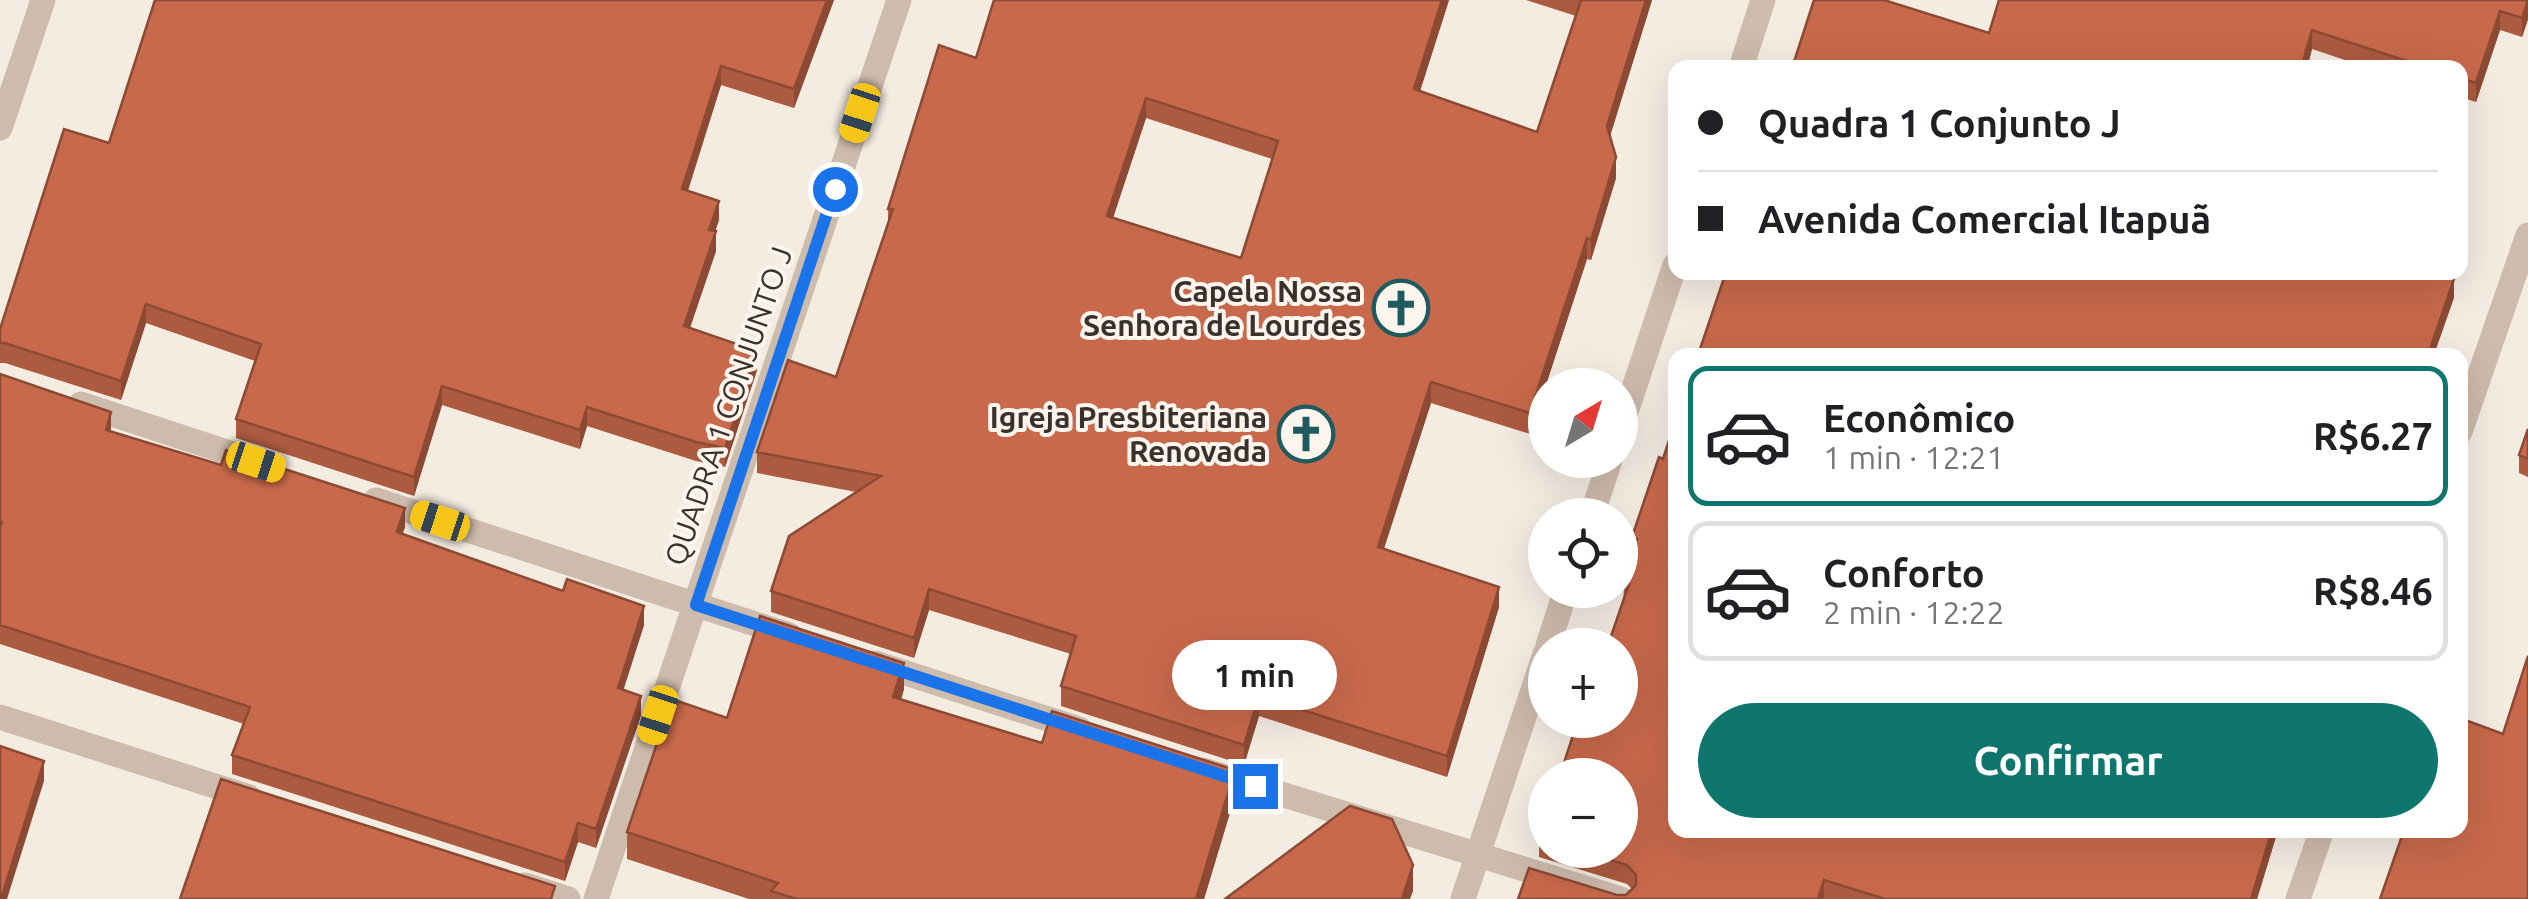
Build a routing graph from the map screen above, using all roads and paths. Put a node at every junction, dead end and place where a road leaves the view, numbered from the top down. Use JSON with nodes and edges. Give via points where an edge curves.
{"nodes":[{"id":1,"x":43,"y":0,"type":"edge"},
{"id":2,"x":898,"y":0,"type":"edge"},
{"id":3,"x":1763,"y":0,"type":"edge"},
{"id":4,"x":1744,"y":60,"type":"edge"},
{"id":5,"x":0,"y":128,"type":"edge"},
{"id":6,"x":2528,"y":235,"type":"edge"},
{"id":7,"x":1670,"y":280,"type":"edge"},
{"id":8,"x":1638,"y":376,"type":"edge"},
{"id":9,"x":56,"y":396,"type":"edge"},
{"id":10,"x":2468,"y":409,"type":"edge"},
{"id":11,"x":282,"y":470,"type":"edge"},
{"id":12,"x":358,"y":494,"type":"edge"},
{"id":13,"x":696,"y":605,"type":"junction"},
{"id":14,"x":808,"y":641,"type":"edge"},
{"id":15,"x":845,"y":653,"type":"edge"},
{"id":16,"x":1528,"y":705,"type":"edge"},
{"id":17,"x":0,"y":717,"type":"edge"},
{"id":18,"x":1106,"y":738,"type":"edge"},
{"id":19,"x":1180,"y":762,"type":"edge"},
{"id":20,"x":265,"y":802,"type":"edge"},
{"id":21,"x":2319,"y":838,"type":"edge"},
{"id":22,"x":1478,"y":854,"type":"junction"},
{"id":23,"x":492,"y":875,"type":"edge"},
{"id":24,"x":568,"y":899,"type":"edge"},
{"id":25,"x":596,"y":899,"type":"edge"},
{"id":26,"x":1463,"y":899,"type":"edge"},
{"id":27,"x":1622,"y":899,"type":"edge"},
{"id":28,"x":2298,"y":899,"type":"edge"}],
"edges":[{"from":1,"to":5,"type":"street"},
{"from":2,"to":13,"type":"street","name":"QUADRA 1 CONJUNTO J"},
{"from":3,"to":4,"type":"street"},
{"from":6,"to":10,"type":"street"},
{"from":7,"to":8,"type":"street"},
{"from":9,"to":11,"type":"street"},
{"from":12,"to":13,"type":"street"},
{"from":13,"to":14,"type":"street"},
{"from":13,"to":25,"type":"street","name":"QUADRA 1 CONJUNTO J"},
{"from":15,"to":18,"type":"street"},
{"from":16,"to":22,"type":"street"},
{"from":17,"to":20,"type":"street"},
{"from":19,"to":22,"type":"street"},
{"from":21,"to":28,"type":"street"},
{"from":22,"to":26,"type":"street"},
{"from":22,"to":27,"type":"street"},
{"from":23,"to":24,"type":"street"}]}
